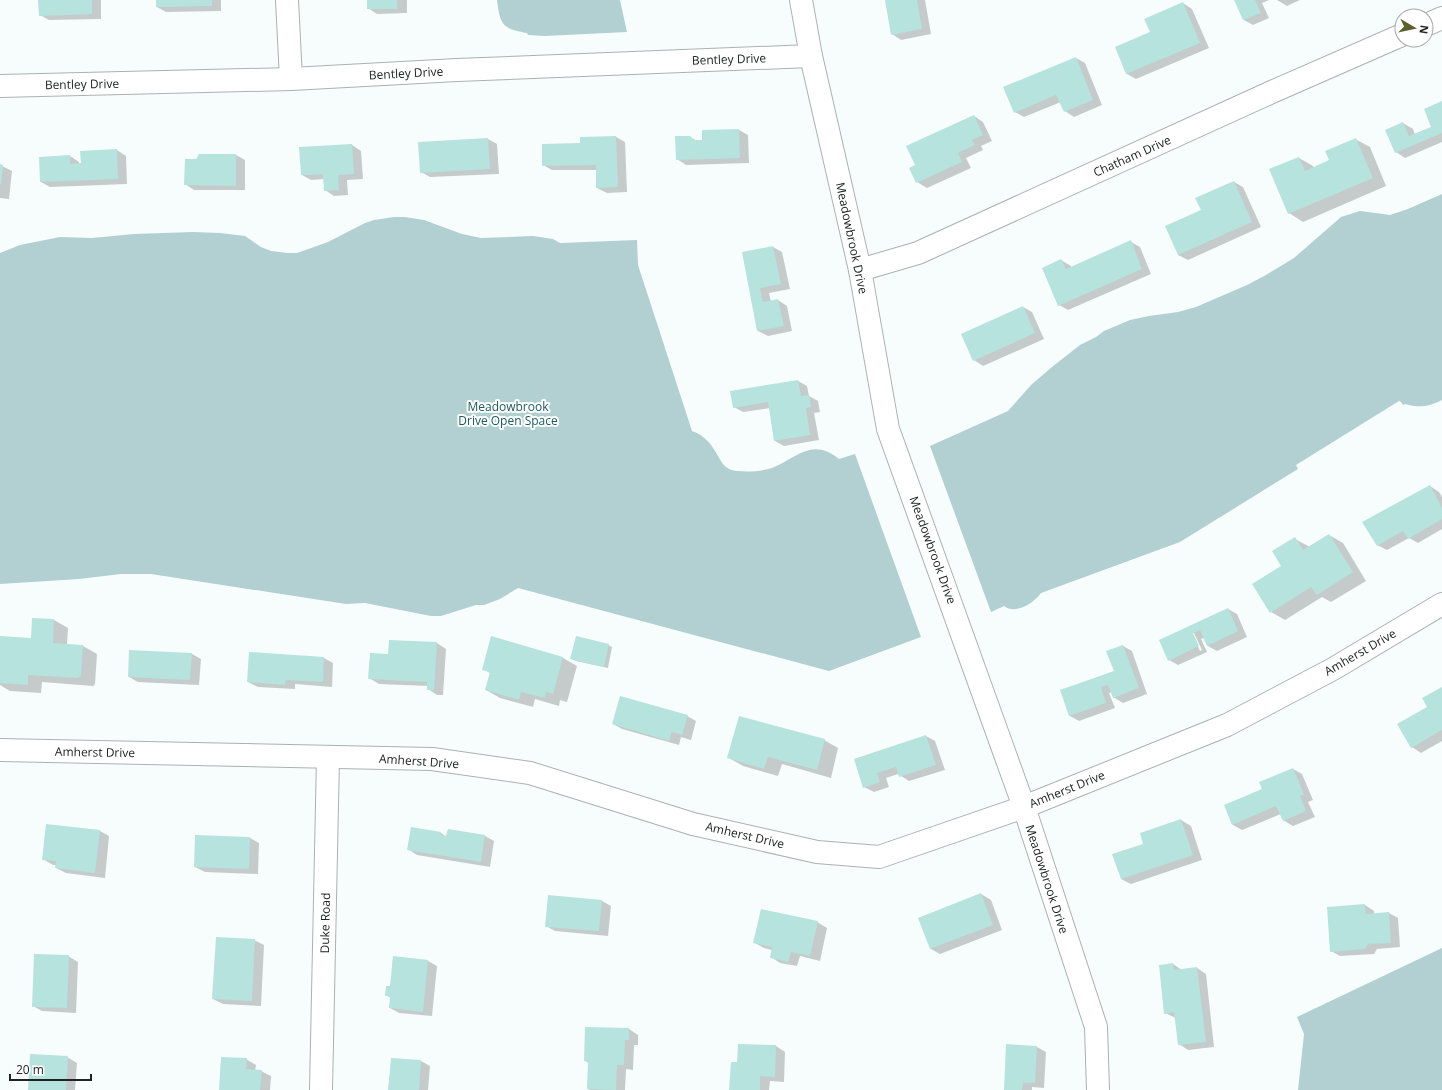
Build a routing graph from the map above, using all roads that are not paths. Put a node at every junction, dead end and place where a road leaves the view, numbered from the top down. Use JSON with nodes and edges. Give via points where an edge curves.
{"nodes":[{"id":1,"x":287,"y":0,"type":"edge"},
{"id":2,"x":801,"y":0,"type":"edge"},
{"id":3,"x":1394,"y":38,"type":"edge"},
{"id":4,"x":812,"y":56,"type":"junction"},
{"id":5,"x":291,"y":79,"type":"junction"},
{"id":6,"x":0,"y":86,"type":"edge"},
{"id":7,"x":860,"y":270,"type":"junction"},
{"id":8,"x":1442,"y":604,"type":"edge"},
{"id":9,"x":0,"y":750,"type":"edge"},
{"id":10,"x":328,"y":757,"type":"junction"},
{"id":11,"x":1024,"y":807,"type":"junction"},
{"id":12,"x":321,"y":1090,"type":"edge"},
{"id":13,"x":1098,"y":1090,"type":"edge"}],
"edges":[{"from":1,"to":5,"type":"street"},
{"from":2,"to":4,"type":"street","name":"Meadowbrook Drive"},
{"from":3,"to":7,"type":"street","name":"Chatham Drive","via":[[918,253]]},
{"from":4,"to":5,"type":"street","name":"Bentley Drive"},
{"from":4,"to":7,"type":"street","name":"Meadowbrook Drive"},
{"from":5,"to":6,"type":"street","name":"Bentley Drive"},
{"from":7,"to":11,"type":"street","name":"Meadowbrook Drive","via":[[888,429]]},
{"from":8,"to":11,"type":"street","name":"Amherst Drive","via":[[1333,669],[1227,725]]},
{"from":9,"to":10,"type":"street","name":"Amherst Drive"},
{"from":10,"to":11,"type":"street","name":"Amherst Drive","via":[[432,759],[530,773],[694,824],[817,852],[879,857]]},
{"from":10,"to":12,"type":"street","name":"Duke Road"},
{"from":11,"to":13,"type":"street","name":"Meadowbrook Drive","via":[[1096,1026]]}]}
